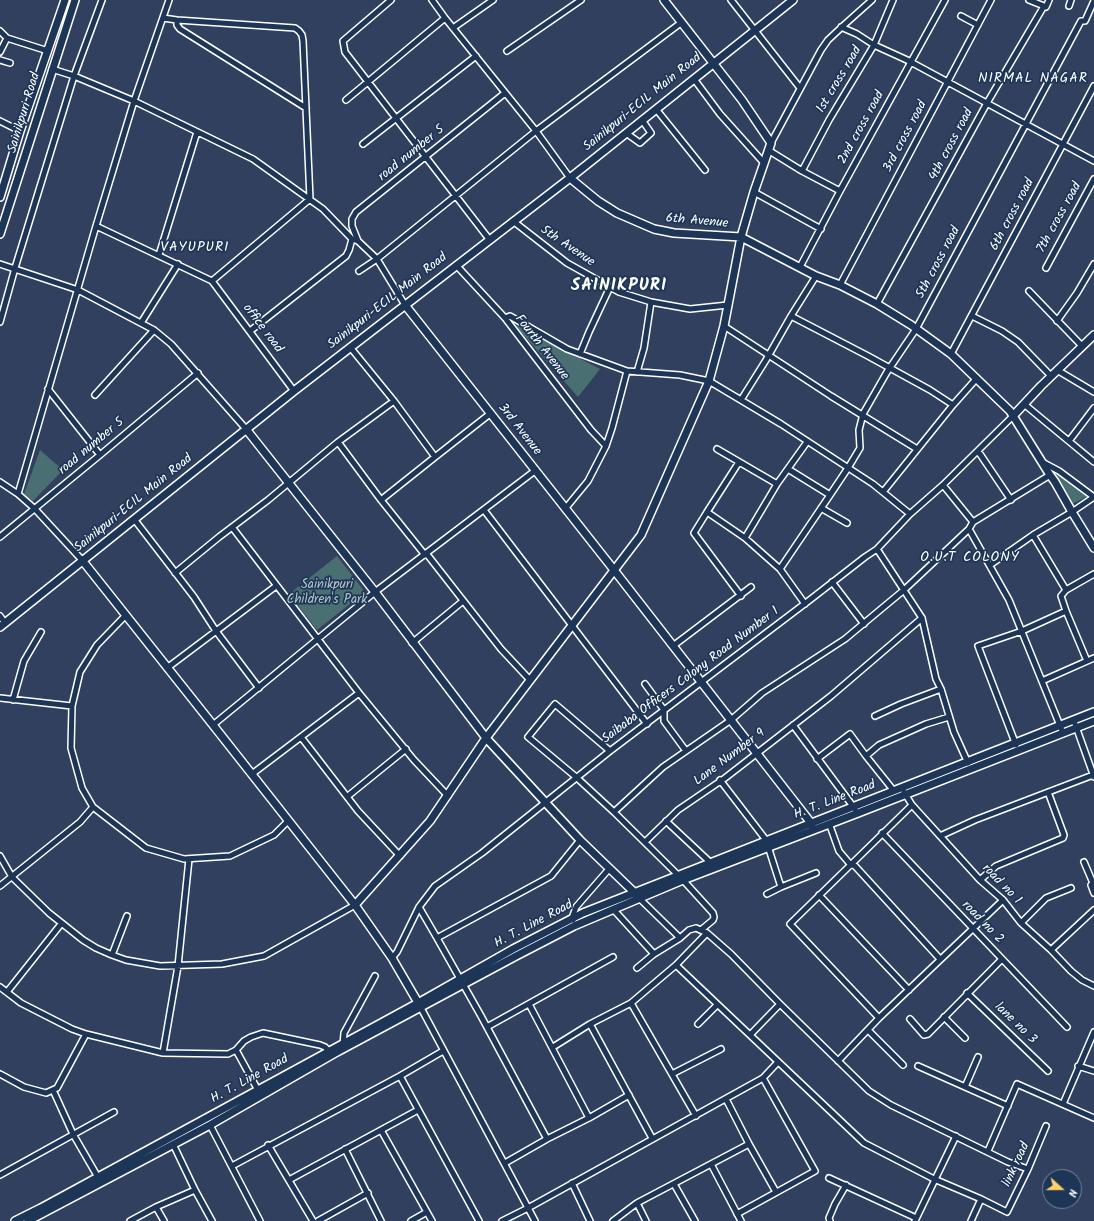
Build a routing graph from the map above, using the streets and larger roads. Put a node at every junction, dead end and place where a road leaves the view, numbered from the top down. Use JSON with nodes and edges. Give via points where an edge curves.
{"nodes":[{"id":1,"x":65,"y":0,"type":"edge"},
{"id":2,"x":75,"y":0,"type":"edge"},
{"id":3,"x":102,"y":0,"type":"edge"},
{"id":4,"x":169,"y":0,"type":"edge"},
{"id":5,"x":391,"y":0,"type":"edge"},
{"id":6,"x":432,"y":0,"type":"edge"},
{"id":7,"x":493,"y":0,"type":"edge"},
{"id":8,"x":582,"y":0,"type":"edge"},
{"id":9,"x":664,"y":0,"type":"edge"},
{"id":10,"x":731,"y":0,"type":"edge"},
{"id":11,"x":793,"y":0,"type":"edge"},
{"id":12,"x":872,"y":0,"type":"edge"},
{"id":13,"x":893,"y":0,"type":"edge"},
{"id":14,"x":945,"y":0,"type":"edge"},
{"id":15,"x":991,"y":0,"type":"edge"},
{"id":16,"x":1029,"y":0,"type":"edge"},
{"id":17,"x":1049,"y":0,"type":"edge"},
{"id":18,"x":1071,"y":0,"type":"edge"},
{"id":19,"x":1094,"y":1,"type":"edge"},
{"id":20,"x":1044,"y":6,"type":"junction"},
{"id":21,"x":1069,"y":6,"type":"dead end"},
{"id":22,"x":961,"y":16,"type":"dead end"},
{"id":23,"x":163,"y":18,"type":"junction"},
{"id":24,"x":444,"y":18,"type":"junction"},
{"id":25,"x":177,"y":20,"type":"junction"},
{"id":26,"x":682,"y":22,"type":"junction"},
{"id":27,"x":978,"y":25,"type":"junction"},
{"id":28,"x":841,"y":27,"type":"junction"},
{"id":29,"x":453,"y":28,"type":"junction"},
{"id":30,"x":754,"y":30,"type":"junction"},
{"id":31,"x":0,"y":31,"type":"edge"},
{"id":32,"x":7,"y":38,"type":"junction"},
{"id":33,"x":874,"y":44,"type":"junction"},
{"id":34,"x":48,"y":51,"type":"junction"},
{"id":35,"x":507,"y":51,"type":"dead end"},
{"id":36,"x":0,"y":52,"type":"edge"},
{"id":37,"x":476,"y":56,"type":"junction"},
{"id":38,"x":0,"y":60,"type":"edge"},
{"id":39,"x":910,"y":62,"type":"junction"},
{"id":40,"x":712,"y":63,"type":"junction"},
{"id":41,"x":10,"y":64,"type":"dead end"},
{"id":42,"x":52,"y":69,"type":"junction"},
{"id":43,"x":74,"y":76,"type":"junction"},
{"id":44,"x":694,"y":79,"type":"junction"},
{"id":45,"x":368,"y":82,"type":"junction"},
{"id":46,"x":948,"y":82,"type":"junction"},
{"id":47,"x":1094,"y":86,"type":"edge"},
{"id":48,"x":800,"y":88,"type":"junction"},
{"id":49,"x":505,"y":93,"type":"junction"},
{"id":50,"x":346,"y":100,"type":"dead end"},
{"id":51,"x":134,"y":101,"type":"junction"},
{"id":52,"x":987,"y":103,"type":"junction"},
{"id":53,"x":306,"y":108,"type":"junction"},
{"id":54,"x":656,"y":109,"type":"junction"},
{"id":55,"x":396,"y":118,"type":"junction"},
{"id":56,"x":642,"y":120,"type":"junction"},
{"id":57,"x":0,"y":121,"type":"edge"},
{"id":58,"x":1026,"y":124,"type":"junction"},
{"id":59,"x":20,"y":131,"type":"junction"},
{"id":60,"x":536,"y":131,"type":"junction"},
{"id":61,"x":197,"y":132,"type":"junction"},
{"id":62,"x":626,"y":133,"type":"junction"},
{"id":63,"x":1063,"y":143,"type":"junction"},
{"id":64,"x":364,"y":144,"type":"dead end"},
{"id":65,"x":770,"y":147,"type":"junction"},
{"id":66,"x":426,"y":157,"type":"junction"},
{"id":67,"x":1094,"y":161,"type":"edge"},
{"id":68,"x":764,"y":163,"type":"junction"},
{"id":69,"x":705,"y":170,"type":"dead end"},
{"id":70,"x":802,"y":171,"type":"junction"},
{"id":71,"x":8,"y":172,"type":"junction"},
{"id":72,"x":19,"y":175,"type":"junction"},
{"id":73,"x":570,"y":178,"type":"junction"},
{"id":74,"x":1094,"y":179,"type":"edge"},
{"id":75,"x":840,"y":191,"type":"junction"},
{"id":76,"x":754,"y":192,"type":"junction"},
{"id":77,"x":456,"y":195,"type":"junction"},
{"id":78,"x":0,"y":197,"type":"edge"},
{"id":79,"x":310,"y":199,"type":"junction"},
{"id":80,"x":512,"y":221,"type":"junction"},
{"id":81,"x":96,"y":226,"type":"junction"},
{"id":82,"x":821,"y":229,"type":"junction"},
{"id":83,"x":0,"y":234,"type":"edge"},
{"id":84,"x":741,"y":237,"type":"junction"},
{"id":85,"x":352,"y":239,"type":"junction"},
{"id":86,"x":489,"y":239,"type":"junction"},
{"id":87,"x":358,"y":240,"type":"junction"},
{"id":88,"x":159,"y":256,"type":"junction"},
{"id":89,"x":377,"y":259,"type":"junction"},
{"id":90,"x":0,"y":264,"type":"edge"},
{"id":91,"x":178,"y":264,"type":"junction"},
{"id":92,"x":1094,"y":264,"type":"edge"},
{"id":93,"x":456,"y":265,"type":"junction"},
{"id":94,"x":15,"y":268,"type":"junction"},
{"id":95,"x":800,"y":268,"type":"junction"},
{"id":96,"x":1046,"y":268,"type":"dead end"},
{"id":97,"x":359,"y":271,"type":"dead end"},
{"id":98,"x":816,"y":276,"type":"junction"},
{"id":99,"x":212,"y":281,"type":"junction"},
{"id":100,"x":840,"y":285,"type":"junction"},
{"id":101,"x":610,"y":287,"type":"junction"},
{"id":102,"x":78,"y":290,"type":"junction"},
{"id":103,"x":1029,"y":291,"type":"dead end"},
{"id":104,"x":650,"y":302,"type":"junction"},
{"id":105,"x":877,"y":304,"type":"junction"},
{"id":106,"x":405,"y":305,"type":"junction"},
{"id":107,"x":728,"y":305,"type":"junction"},
{"id":108,"x":791,"y":316,"type":"junction"},
{"id":109,"x":972,"y":316,"type":"junction"},
{"id":110,"x":505,"y":318,"type":"junction"},
{"id":111,"x":1057,"y":321,"type":"junction"},
{"id":112,"x":0,"y":322,"type":"edge"},
{"id":113,"x":141,"y":323,"type":"junction"},
{"id":114,"x":724,"y":326,"type":"junction"},
{"id":115,"x":916,"y":329,"type":"junction"},
{"id":116,"x":154,"y":330,"type":"junction"},
{"id":117,"x":250,"y":331,"type":"junction"},
{"id":118,"x":1094,"y":335,"type":"edge"},
{"id":119,"x":1082,"y":346,"type":"junction"},
{"id":120,"x":350,"y":347,"type":"junction"},
{"id":121,"x":580,"y":354,"type":"junction"},
{"id":122,"x":951,"y":354,"type":"junction"},
{"id":123,"x":769,"y":355,"type":"junction"},
{"id":124,"x":889,"y":368,"type":"junction"},
{"id":125,"x":1057,"y":370,"type":"junction"},
{"id":126,"x":627,"y":371,"type":"junction"},
{"id":127,"x":637,"y":372,"type":"junction"},
{"id":128,"x":198,"y":373,"type":"junction"},
{"id":129,"x":1051,"y":376,"type":"junction"},
{"id":130,"x":977,"y":378,"type":"junction"},
{"id":131,"x":709,"y":381,"type":"junction"},
{"id":132,"x":48,"y":389,"type":"junction"},
{"id":133,"x":294,"y":390,"type":"junction"},
{"id":134,"x":1094,"y":392,"type":"edge"},
{"id":135,"x":95,"y":395,"type":"dead end"},
{"id":136,"x":741,"y":400,"type":"junction"},
{"id":137,"x":394,"y":401,"type":"junction"},
{"id":138,"x":1024,"y":404,"type":"junction"},
{"id":139,"x":953,"y":405,"type":"junction"},
{"id":140,"x":1094,"y":408,"type":"edge"},
{"id":141,"x":491,"y":413,"type":"junction"},
{"id":142,"x":863,"y":414,"type":"junction"},
{"id":143,"x":1013,"y":416,"type":"junction"},
{"id":144,"x":246,"y":429,"type":"junction"},
{"id":145,"x":338,"y":442,"type":"junction"},
{"id":146,"x":807,"y":442,"type":"junction"},
{"id":147,"x":1069,"y":442,"type":"junction"},
{"id":148,"x":606,"y":446,"type":"junction"},
{"id":149,"x":717,"y":449,"type":"dead end"},
{"id":150,"x":918,"y":449,"type":"junction"},
{"id":151,"x":977,"y":452,"type":"junction"},
{"id":152,"x":100,"y":455,"type":"junction"},
{"id":153,"x":435,"y":457,"type":"junction"},
{"id":154,"x":739,"y":462,"type":"junction"},
{"id":155,"x":1042,"y":462,"type":"junction"},
{"id":156,"x":1094,"y":462,"type":"edge"},
{"id":157,"x":848,"y":468,"type":"junction"},
{"id":158,"x":788,"y":469,"type":"junction"},
{"id":159,"x":536,"y":470,"type":"junction"},
{"id":160,"x":1050,"y":475,"type":"junction"},
{"id":161,"x":0,"y":482,"type":"edge"},
{"id":162,"x":289,"y":483,"type":"junction"},
{"id":163,"x":777,"y":484,"type":"junction"},
{"id":164,"x":943,"y":485,"type":"junction"},
{"id":165,"x":883,"y":492,"type":"junction"},
{"id":166,"x":18,"y":494,"type":"junction"},
{"id":167,"x":830,"y":495,"type":"junction"},
{"id":168,"x":1094,"y":497,"type":"edge"},
{"id":169,"x":382,"y":500,"type":"junction"},
{"id":170,"x":1010,"y":500,"type":"junction"},
{"id":171,"x":822,"y":508,"type":"junction"},
{"id":172,"x":35,"y":509,"type":"junction"},
{"id":173,"x":565,"y":509,"type":"junction"},
{"id":174,"x":484,"y":510,"type":"junction"},
{"id":175,"x":707,"y":512,"type":"junction"},
{"id":176,"x":1072,"y":512,"type":"junction"},
{"id":177,"x":910,"y":514,"type":"junction"},
{"id":178,"x":134,"y":519,"type":"junction"},
{"id":179,"x":973,"y":522,"type":"junction"},
{"id":180,"x":847,"y":524,"type":"dead end"},
{"id":181,"x":232,"y":527,"type":"junction"},
{"id":182,"x":969,"y":529,"type":"junction"},
{"id":183,"x":1033,"y":535,"type":"junction"},
{"id":184,"x":0,"y":537,"type":"edge"},
{"id":185,"x":745,"y":538,"type":"junction"},
{"id":186,"x":1094,"y":548,"type":"edge"},
{"id":187,"x":877,"y":549,"type":"junction"},
{"id":188,"x":425,"y":554,"type":"junction"},
{"id":189,"x":82,"y":560,"type":"junction"},
{"id":190,"x":990,"y":564,"type":"junction"},
{"id":191,"x":780,"y":569,"type":"junction"},
{"id":192,"x":614,"y":570,"type":"junction"},
{"id":193,"x":175,"y":573,"type":"junction"},
{"id":194,"x":1094,"y":574,"type":"edge"},
{"id":195,"x":832,"y":582,"type":"junction"},
{"id":196,"x":276,"y":586,"type":"junction"},
{"id":197,"x":751,"y":587,"type":"dead end"},
{"id":198,"x":904,"y":590,"type":"junction"},
{"id":199,"x":1066,"y":590,"type":"junction"},
{"id":200,"x":375,"y":592,"type":"junction"},
{"id":201,"x":741,"y":596,"type":"junction"},
{"id":202,"x":463,"y":601,"type":"junction"},
{"id":203,"x":805,"y":604,"type":"junction"},
{"id":204,"x":1066,"y":612,"type":"junction"},
{"id":205,"x":0,"y":616,"type":"edge"},
{"id":206,"x":125,"y":616,"type":"junction"},
{"id":207,"x":922,"y":618,"type":"junction"},
{"id":208,"x":864,"y":624,"type":"junction"},
{"id":209,"x":3,"y":625,"type":"edge"},
{"id":210,"x":572,"y":625,"type":"junction"},
{"id":211,"x":216,"y":631,"type":"junction"},
{"id":212,"x":1022,"y":631,"type":"junction"},
{"id":213,"x":41,"y":632,"type":"dead end"},
{"id":214,"x":318,"y":640,"type":"junction"},
{"id":215,"x":412,"y":643,"type":"junction"},
{"id":216,"x":673,"y":646,"type":"junction"},
{"id":217,"x":1094,"y":658,"type":"edge"},
{"id":218,"x":1087,"y":660,"type":"junction"},
{"id":219,"x":167,"y":668,"type":"junction"},
{"id":220,"x":530,"y":680,"type":"junction"},
{"id":221,"x":1042,"y":680,"type":"junction"},
{"id":222,"x":702,"y":682,"type":"junction"},
{"id":223,"x":645,"y":684,"type":"dead end"},
{"id":224,"x":259,"y":688,"type":"junction"},
{"id":225,"x":941,"y":689,"type":"junction"},
{"id":226,"x":359,"y":693,"type":"junction"},
{"id":227,"x":0,"y":698,"type":"edge"},
{"id":228,"x":13,"y":700,"type":"junction"},
{"id":229,"x":72,"y":706,"type":"junction"},
{"id":230,"x":664,"y":710,"type":"junction"},
{"id":231,"x":1094,"y":712,"type":"edge"},
{"id":232,"x":875,"y":716,"type":"dead end"},
{"id":233,"x":949,"y":717,"type":"junction"},
{"id":234,"x":731,"y":720,"type":"junction"},
{"id":235,"x":1094,"y":721,"type":"edge"},
{"id":236,"x":647,"y":724,"type":"junction"},
{"id":237,"x":1075,"y":724,"type":"junction"},
{"id":238,"x":213,"y":725,"type":"junction"},
{"id":239,"x":793,"y":725,"type":"junction"},
{"id":240,"x":1061,"y":730,"type":"junction"},
{"id":241,"x":301,"y":737,"type":"junction"},
{"id":242,"x":486,"y":738,"type":"junction"},
{"id":243,"x":1016,"y":747,"type":"junction"},
{"id":244,"x":406,"y":749,"type":"junction"},
{"id":245,"x":610,"y":751,"type":"junction"},
{"id":246,"x":686,"y":751,"type":"junction"},
{"id":247,"x":756,"y":753,"type":"junction"},
{"id":248,"x":866,"y":756,"type":"junction"},
{"id":249,"x":817,"y":759,"type":"junction"},
{"id":250,"x":969,"y":765,"type":"junction"},
{"id":251,"x":252,"y":774,"type":"junction"},
{"id":252,"x":1094,"y":776,"type":"edge"},
{"id":253,"x":576,"y":777,"type":"junction"},
{"id":254,"x":720,"y":780,"type":"junction"},
{"id":255,"x":894,"y":791,"type":"junction"},
{"id":256,"x":904,"y":791,"type":"junction"},
{"id":257,"x":1048,"y":792,"type":"junction"},
{"id":258,"x":348,"y":796,"type":"junction"},
{"id":259,"x":448,"y":796,"type":"junction"},
{"id":260,"x":545,"y":802,"type":"junction"},
{"id":261,"x":912,"y":804,"type":"junction"},
{"id":262,"x":853,"y":806,"type":"junction"},
{"id":263,"x":93,"y":807,"type":"junction"},
{"id":264,"x":614,"y":812,"type":"junction"},
{"id":265,"x":858,"y":813,"type":"junction"},
{"id":266,"x":828,"y":820,"type":"junction"},
{"id":267,"x":288,"y":821,"type":"junction"},
{"id":268,"x":666,"y":821,"type":"junction"},
{"id":269,"x":812,"y":826,"type":"junction"},
{"id":270,"x":882,"y":833,"type":"junction"},
{"id":271,"x":940,"y":836,"type":"junction"},
{"id":272,"x":580,"y":840,"type":"junction"},
{"id":273,"x":645,"y":842,"type":"junction"},
{"id":274,"x":767,"y":843,"type":"junction"},
{"id":275,"x":0,"y":856,"type":"edge"},
{"id":276,"x":400,"y":856,"type":"junction"},
{"id":277,"x":189,"y":859,"type":"junction"},
{"id":278,"x":1084,"y":862,"type":"dead end"},
{"id":279,"x":850,"y":864,"type":"junction"},
{"id":280,"x":713,"y":865,"type":"junction"},
{"id":281,"x":609,"y":868,"type":"junction"},
{"id":282,"x":816,"y":873,"type":"dead end"},
{"id":283,"x":12,"y":877,"type":"junction"},
{"id":284,"x":681,"y":877,"type":"junction"},
{"id":285,"x":980,"y":880,"type":"junction"},
{"id":286,"x":0,"y":886,"type":"edge"},
{"id":287,"x":781,"y":887,"type":"junction"},
{"id":288,"x":1071,"y":888,"type":"dead end"},
{"id":289,"x":1094,"y":893,"type":"edge"},
{"id":290,"x":767,"y":894,"type":"dead end"},
{"id":291,"x":637,"y":895,"type":"junction"},
{"id":292,"x":819,"y":895,"type":"junction"},
{"id":293,"x":1003,"y":900,"type":"junction"},
{"id":294,"x":355,"y":905,"type":"junction"},
{"id":295,"x":418,"y":907,"type":"junction"},
{"id":296,"x":613,"y":909,"type":"junction"},
{"id":297,"x":1094,"y":910,"type":"edge"},
{"id":298,"x":126,"y":916,"type":"dead end"},
{"id":299,"x":572,"y":918,"type":"junction"},
{"id":300,"x":1021,"y":923,"type":"junction"},
{"id":301,"x":61,"y":924,"type":"junction"},
{"id":302,"x":574,"y":926,"type":"junction"},
{"id":303,"x":972,"y":929,"type":"junction"},
{"id":304,"x":701,"y":930,"type":"junction"},
{"id":305,"x":707,"y":933,"type":"junction"},
{"id":306,"x":437,"y":938,"type":"junction"},
{"id":307,"x":680,"y":938,"type":"junction"},
{"id":308,"x":1051,"y":950,"type":"junction"},
{"id":309,"x":654,"y":954,"type":"junction"},
{"id":310,"x":112,"y":955,"type":"junction"},
{"id":311,"x":392,"y":958,"type":"junction"},
{"id":312,"x":613,"y":958,"type":"dead end"},
{"id":313,"x":1002,"y":959,"type":"junction"},
{"id":314,"x":940,"y":960,"type":"junction"},
{"id":315,"x":676,"y":965,"type":"junction"},
{"id":316,"x":178,"y":966,"type":"junction"},
{"id":317,"x":637,"y":968,"type":"dead end"},
{"id":318,"x":375,"y":976,"type":"dead end"},
{"id":319,"x":461,"y":982,"type":"junction"},
{"id":320,"x":1094,"y":986,"type":"edge"},
{"id":321,"x":0,"y":987,"type":"edge"},
{"id":322,"x":909,"y":990,"type":"junction"},
{"id":323,"x":7,"y":992,"type":"junction"},
{"id":324,"x":967,"y":994,"type":"junction"},
{"id":325,"x":631,"y":1003,"type":"junction"},
{"id":326,"x":529,"y":1004,"type":"junction"},
{"id":327,"x":780,"y":1004,"type":"junction"},
{"id":328,"x":419,"y":1005,"type":"junction"},
{"id":329,"x":717,"y":1005,"type":"junction"},
{"id":330,"x":944,"y":1017,"type":"junction"},
{"id":331,"x":879,"y":1018,"type":"junction"},
{"id":332,"x":910,"y":1019,"type":"dead end"},
{"id":333,"x":590,"y":1024,"type":"junction"},
{"id":334,"x":698,"y":1024,"type":"dead end"},
{"id":335,"x":487,"y":1027,"type":"junction"},
{"id":336,"x":1067,"y":1028,"type":"dead end"},
{"id":337,"x":868,"y":1030,"type":"junction"},
{"id":338,"x":1094,"y":1032,"type":"edge"},
{"id":339,"x":86,"y":1034,"type":"junction"},
{"id":340,"x":750,"y":1035,"type":"junction"},
{"id":341,"x":965,"y":1038,"type":"dead end"},
{"id":342,"x":343,"y":1046,"type":"junction"},
{"id":343,"x":553,"y":1047,"type":"junction"},
{"id":344,"x":721,"y":1048,"type":"dead end"},
{"id":345,"x":236,"y":1050,"type":"junction"},
{"id":346,"x":443,"y":1051,"type":"junction"},
{"id":347,"x":331,"y":1052,"type":"junction"},
{"id":348,"x":163,"y":1053,"type":"junction"},
{"id":349,"x":978,"y":1057,"type":"dead end"},
{"id":350,"x":838,"y":1061,"type":"junction"},
{"id":351,"x":778,"y":1062,"type":"junction"},
{"id":352,"x":903,"y":1065,"type":"dead end"},
{"id":353,"x":918,"y":1066,"type":"dead end"},
{"id":354,"x":1078,"y":1066,"type":"junction"},
{"id":355,"x":1048,"y":1071,"type":"dead end"},
{"id":356,"x":1094,"y":1072,"type":"edge"},
{"id":357,"x":0,"y":1074,"type":"edge"},
{"id":358,"x":672,"y":1074,"type":"junction"},
{"id":359,"x":400,"y":1076,"type":"junction"},
{"id":360,"x":763,"y":1078,"type":"junction"},
{"id":361,"x":965,"y":1087,"type":"junction"},
{"id":362,"x":53,"y":1090,"type":"junction"},
{"id":363,"x":259,"y":1093,"type":"junction"},
{"id":364,"x":629,"y":1095,"type":"junction"},
{"id":365,"x":726,"y":1099,"type":"junction"},
{"id":366,"x":1063,"y":1104,"type":"junction"},
{"id":367,"x":1008,"y":1106,"type":"junction"},
{"id":368,"x":418,"y":1110,"type":"junction"},
{"id":369,"x":114,"y":1112,"type":"dead end"},
{"id":370,"x":696,"y":1116,"type":"junction"},
{"id":371,"x":590,"y":1118,"type":"junction"},
{"id":372,"x":1094,"y":1118,"type":"edge"},
{"id":373,"x":210,"y":1125,"type":"junction"},
{"id":374,"x":1046,"y":1126,"type":"dead end"},
{"id":375,"x":381,"y":1130,"type":"junction"},
{"id":376,"x":74,"y":1134,"type":"junction"},
{"id":377,"x":956,"y":1136,"type":"junction"},
{"id":378,"x":652,"y":1138,"type":"junction"},
{"id":379,"x":547,"y":1139,"type":"junction"},
{"id":380,"x":173,"y":1144,"type":"junction"},
{"id":381,"x":749,"y":1144,"type":"junction"},
{"id":382,"x":268,"y":1145,"type":"junction"},
{"id":383,"x":345,"y":1149,"type":"junction"},
{"id":384,"x":988,"y":1151,"type":"junction"},
{"id":385,"x":505,"y":1163,"type":"junction"},
{"id":386,"x":711,"y":1164,"type":"junction"},
{"id":387,"x":232,"y":1166,"type":"junction"},
{"id":388,"x":1028,"y":1169,"type":"junction"},
{"id":389,"x":0,"y":1175,"type":"edge"},
{"id":390,"x":829,"y":1178,"type":"dead end"},
{"id":391,"x":934,"y":1179,"type":"junction"},
{"id":392,"x":99,"y":1180,"type":"junction"},
{"id":393,"x":289,"y":1180,"type":"junction"},
{"id":394,"x":572,"y":1183,"type":"junction"},
{"id":395,"x":674,"y":1184,"type":"junction"},
{"id":396,"x":846,"y":1184,"type":"junction"},
{"id":397,"x":195,"y":1190,"type":"junction"},
{"id":398,"x":776,"y":1192,"type":"junction"},
{"id":399,"x":368,"y":1193,"type":"junction"},
{"id":400,"x":981,"y":1199,"type":"junction"},
{"id":401,"x":637,"y":1203,"type":"junction"},
{"id":402,"x":156,"y":1207,"type":"junction"},
{"id":403,"x":528,"y":1208,"type":"junction"},
{"id":404,"x":427,"y":1212,"type":"junction"},
{"id":405,"x":737,"y":1214,"type":"junction"},
{"id":406,"x":916,"y":1219,"type":"edge"},
{"id":407,"x":15,"y":1221,"type":"edge"},
{"id":408,"x":28,"y":1221,"type":"edge"},
{"id":409,"x":130,"y":1221,"type":"edge"},
{"id":410,"x":164,"y":1221,"type":"edge"},
{"id":411,"x":212,"y":1221,"type":"edge"},
{"id":412,"x":260,"y":1221,"type":"edge"},
{"id":413,"x":313,"y":1221,"type":"edge"},
{"id":414,"x":318,"y":1221,"type":"edge"},
{"id":415,"x":381,"y":1221,"type":"edge"},
{"id":416,"x":411,"y":1221,"type":"edge"},
{"id":417,"x":432,"y":1221,"type":"edge"},
{"id":418,"x":480,"y":1221,"type":"edge"},
{"id":419,"x":502,"y":1221,"type":"edge"},
{"id":420,"x":535,"y":1221,"type":"edge"},
{"id":421,"x":590,"y":1221,"type":"edge"},
{"id":422,"x":613,"y":1221,"type":"edge"},
{"id":423,"x":646,"y":1221,"type":"edge"},
{"id":424,"x":695,"y":1221,"type":"edge"},
{"id":425,"x":741,"y":1221,"type":"edge"},
{"id":426,"x":830,"y":1221,"type":"edge"},
{"id":427,"x":970,"y":1221,"type":"edge"}],
"edges":[{"from":1,"to":34,"type":"street","name":"Sainikpuri Road"},
{"from":2,"to":42,"type":"street","name":"Sainikpuri Road"},
{"from":3,"to":43,"type":"street"},
{"from":4,"to":23,"type":"street"},
{"from":5,"to":45,"type":"street","via":[[343,41],[345,52]]},
{"from":6,"to":24,"type":"street"},
{"from":7,"to":29,"type":"street"},
{"from":8,"to":35,"type":"street"},
{"from":9,"to":26,"type":"street"},
{"from":10,"to":30,"type":"street"},
{"from":11,"to":30,"type":"street","name":"Sainikpuri-ECIL Main Road"},
{"from":12,"to":28,"type":"street"},
{"from":13,"to":33,"type":"street","name":"1st cross road"},
{"from":14,"to":39,"type":"street","name":"2nd cross road"},
{"from":15,"to":27,"type":"street","name":"3rd cross road"},
{"from":16,"to":20,"type":"street"},
{"from":17,"to":20,"type":"street","name":"4th cross road","via":[[1046,7]]},
{"from":18,"to":21,"type":"street"},
{"from":19,"to":58,"type":"street","name":"5th cross road"},
{"from":20,"to":52,"type":"street","name":"4th cross road"},
{"from":22,"to":27,"type":"street"},
{"from":23,"to":25,"type":"street"},
{"from":23,"to":51,"type":"street"},
{"from":24,"to":29,"type":"street"},
{"from":24,"to":45,"type":"street"},
{"from":25,"to":53,"type":"street","via":[[180,29]]},
{"from":25,"to":53,"type":"street","via":[[295,28],[300,31],[303,40]]},
{"from":26,"to":40,"type":"street"},
{"from":26,"to":60,"type":"street"},
{"from":27,"to":46,"type":"street","name":"3rd cross road"},
{"from":28,"to":33,"type":"street"},
{"from":28,"to":48,"type":"street","via":[[821,50]]},
{"from":29,"to":37,"type":"street"},
{"from":30,"to":40,"type":"street","name":"Sainikpuri-ECIL Main Road"},
{"from":30,"to":48,"type":"street"},
{"from":31,"to":32,"type":"street"},
{"from":32,"to":34,"type":"street"},
{"from":32,"to":36,"type":"street"},
{"from":33,"to":39,"type":"street"},
{"from":33,"to":70,"type":"street","name":"1st cross road"},
{"from":34,"to":59,"type":"street","name":"Sainikpuri Road"},
{"from":37,"to":49,"type":"street"},
{"from":37,"to":55,"type":"street"},
{"from":38,"to":41,"type":"street"},
{"from":39,"to":46,"type":"street"},
{"from":39,"to":75,"type":"street","name":"2nd cross road"},
{"from":40,"to":44,"type":"street","name":"Sainikpuri-ECIL Main Road"},
{"from":40,"to":65,"type":"street","via":[[742,100]]},
{"from":42,"to":43,"type":"street"},
{"from":42,"to":72,"type":"street","name":"Sainikpuri Road"},
{"from":43,"to":51,"type":"street"},
{"from":43,"to":94,"type":"street"},
{"from":44,"to":54,"type":"street","name":"Sainikpuri-ECIL Main Road"},
{"from":44,"to":68,"type":"street","via":[[720,114]]},
{"from":45,"to":50,"type":"street"},
{"from":45,"to":55,"type":"street"},
{"from":46,"to":52,"type":"street"},
{"from":46,"to":100,"type":"street","name":"3rd cross road"},
{"from":47,"to":63,"type":"street","name":"6th cross road"},
{"from":48,"to":65,"type":"street"},
{"from":49,"to":60,"type":"street"},
{"from":49,"to":66,"type":"street","name":"road number 5"},
{"from":51,"to":61,"type":"street"},
{"from":51,"to":81,"type":"street"},
{"from":52,"to":58,"type":"street"},
{"from":52,"to":105,"type":"street","name":"4th cross road"},
{"from":53,"to":79,"type":"street"},
{"from":54,"to":56,"type":"street","name":"Sainikpuri-ECIL Main Road"},
{"from":54,"to":69,"type":"street"},
{"from":55,"to":64,"type":"street"},
{"from":55,"to":66,"type":"street"},
{"from":56,"to":62,"type":"street","name":"Sainikpuri-ECIL Main Road"},
{"from":56,"to":62,"type":"street","via":[[651,133],[640,143]]},
{"from":57,"to":59,"type":"street"},
{"from":58,"to":63,"type":"street"},
{"from":58,"to":115,"type":"street","name":"5th cross road"},
{"from":59,"to":71,"type":"street","name":"Sainikpuri Road"},
{"from":60,"to":73,"type":"street"},
{"from":60,"to":77,"type":"street"},
{"from":61,"to":79,"type":"street","via":[[253,159]]},
{"from":61,"to":88,"type":"street"},
{"from":62,"to":73,"type":"street","name":"Sainikpuri-ECIL Main Road"},
{"from":63,"to":67,"type":"street"},
{"from":63,"to":109,"type":"street","name":"6th cross road"},
{"from":65,"to":68,"type":"street"},
{"from":65,"to":70,"type":"street"},
{"from":66,"to":77,"type":"street"},
{"from":66,"to":87,"type":"street","name":"road number 5","via":[[356,212],[352,226]]},
{"from":68,"to":76,"type":"street"},
{"from":70,"to":75,"type":"street"},
{"from":71,"to":72,"type":"street"},
{"from":71,"to":78,"type":"street","name":"Sainikpuri Road"},
{"from":72,"to":83,"type":"street","name":"Sainikpuri Road"},
{"from":73,"to":80,"type":"street","name":"Sainikpuri-ECIL Main Road"},
{"from":73,"to":84,"type":"street","name":"6th Avenue","via":[[616,213],[654,229],[674,233]]},
{"from":74,"to":96,"type":"street","name":"7th cross road"},
{"from":75,"to":82,"type":"street","name":"2nd cross road"},
{"from":76,"to":82,"type":"street"},
{"from":76,"to":84,"type":"street"},
{"from":77,"to":86,"type":"street"},
{"from":77,"to":89,"type":"street"},
{"from":79,"to":85,"type":"street"},
{"from":79,"to":99,"type":"street"},
{"from":80,"to":86,"type":"street","name":"Sainikpuri-ECIL Main Road"},
{"from":80,"to":101,"type":"street","name":"5th Avenue","via":[[567,263]]},
{"from":81,"to":88,"type":"street"},
{"from":81,"to":102,"type":"street"},
{"from":82,"to":95,"type":"street","name":"2nd cross road"},
{"from":84,"to":95,"type":"street"},
{"from":84,"to":107,"type":"street"},
{"from":85,"to":87,"type":"street"},
{"from":85,"to":117,"type":"street","via":[[346,256]]},
{"from":86,"to":93,"type":"street","name":"Sainikpuri-ECIL Main Road"},
{"from":87,"to":89,"type":"street"},
{"from":88,"to":91,"type":"street"},
{"from":89,"to":97,"type":"street"},
{"from":89,"to":106,"type":"street"},
{"from":90,"to":94,"type":"street"},
{"from":91,"to":99,"type":"street"},
{"from":91,"to":113,"type":"street"},
{"from":92,"to":111,"type":"street","via":[[1078,293]]},
{"from":93,"to":106,"type":"street","name":"Sainikpuri-ECIL Main Road"},
{"from":93,"to":110,"type":"street","name":"Fourth Avenue"},
{"from":94,"to":102,"type":"street"},
{"from":94,"to":112,"type":"street"},
{"from":95,"to":98,"type":"street"},
{"from":98,"to":100,"type":"street"},
{"from":98,"to":108,"type":"street"},
{"from":99,"to":117,"type":"street","name":"office road"},
{"from":100,"to":105,"type":"street"},
{"from":101,"to":104,"type":"street","name":"5th Avenue"},
{"from":101,"to":121,"type":"street"},
{"from":102,"to":113,"type":"street"},
{"from":102,"to":132,"type":"street"},
{"from":103,"to":111,"type":"street"},
{"from":104,"to":107,"type":"street","name":"5th Avenue","via":[[690,309]]},
{"from":104,"to":127,"type":"street","via":[[644,348]]},
{"from":105,"to":115,"type":"street"},
{"from":106,"to":120,"type":"street","name":"Sainikpuri-ECIL Main Road"},
{"from":106,"to":141,"type":"street","name":"3rd Avenue"},
{"from":107,"to":114,"type":"street"},
{"from":108,"to":123,"type":"street"},
{"from":108,"to":124,"type":"street"},
{"from":109,"to":122,"type":"street","name":"6th cross road"},
{"from":109,"to":129,"type":"street","via":[[1018,342]]},
{"from":110,"to":121,"type":"street","via":[[510,316]]},
{"from":110,"to":148,"type":"street","name":"Fourth Avenue"},
{"from":111,"to":119,"type":"street"},
{"from":113,"to":116,"type":"street"},
{"from":114,"to":123,"type":"street"},
{"from":114,"to":131,"type":"street"},
{"from":115,"to":122,"type":"street"},
{"from":115,"to":124,"type":"street","name":"5th cross road"},
{"from":116,"to":128,"type":"street"},
{"from":116,"to":135,"type":"street"},
{"from":117,"to":133,"type":"street","name":"office road"},
{"from":118,"to":119,"type":"street"},
{"from":119,"to":125,"type":"street"},
{"from":120,"to":133,"type":"street","name":"Sainikpuri-ECIL Main Road"},
{"from":120,"to":137,"type":"street"},
{"from":121,"to":126,"type":"street"},
{"from":122,"to":130,"type":"street"},
{"from":123,"to":136,"type":"street"},
{"from":123,"to":142,"type":"street"},
{"from":124,"to":139,"type":"street"},
{"from":124,"to":142,"type":"street","name":"5th cross road"},
{"from":125,"to":129,"type":"street"},
{"from":125,"to":134,"type":"street"},
{"from":126,"to":127,"type":"street"},
{"from":126,"to":148,"type":"street"},
{"from":127,"to":131,"type":"street","via":[[680,375]]},
{"from":128,"to":144,"type":"street"},
{"from":128,"to":152,"type":"street","name":"road number 5"},
{"from":129,"to":138,"type":"street"},
{"from":130,"to":139,"type":"street"},
{"from":130,"to":143,"type":"street"},
{"from":131,"to":136,"type":"street"},
{"from":131,"to":192,"type":"street","via":[[641,535]]},
{"from":132,"to":152,"type":"street"},
{"from":132,"to":166,"type":"street"},
{"from":133,"to":144,"type":"street","name":"Sainikpuri-ECIL Main Road"},
{"from":136,"to":146,"type":"street"},
{"from":137,"to":145,"type":"street"},
{"from":137,"to":153,"type":"street"},
{"from":138,"to":143,"type":"street"},
{"from":138,"to":147,"type":"street"},
{"from":139,"to":150,"type":"street"},
{"from":140,"to":147,"type":"street"},
{"from":141,"to":153,"type":"street"},
{"from":141,"to":159,"type":"street","name":"3rd Avenue"},
{"from":142,"to":150,"type":"street"},
{"from":142,"to":157,"type":"street","name":"5th cross road","via":[[859,430],[860,448]]},
{"from":143,"to":151,"type":"street","name":"Saibaba Officers Colony Road Number 1"},
{"from":143,"to":155,"type":"street"},
{"from":144,"to":162,"type":"street"},
{"from":144,"to":178,"type":"street","name":"Sainikpuri-ECIL Main Road"},
{"from":145,"to":162,"type":"street"},
{"from":145,"to":169,"type":"street"},
{"from":146,"to":157,"type":"street"},
{"from":146,"to":158,"type":"street"},
{"from":147,"to":156,"type":"street"},
{"from":148,"to":173,"type":"street","via":[[588,481]]},
{"from":149,"to":154,"type":"street"},
{"from":150,"to":165,"type":"street"},
{"from":151,"to":164,"type":"street","name":"Saibaba Officers Colony Road Number 1"},
{"from":151,"to":170,"type":"street"},
{"from":152,"to":172,"type":"street","name":"road number 5"},
{"from":153,"to":169,"type":"street"},
{"from":154,"to":163,"type":"street"},
{"from":154,"to":175,"type":"street"},
{"from":155,"to":160,"type":"street"},
{"from":155,"to":168,"type":"street","via":[[1059,470]]},
{"from":157,"to":165,"type":"street"},
{"from":157,"to":167,"type":"street","name":"5th cross road"},
{"from":158,"to":163,"type":"street"},
{"from":158,"to":167,"type":"street"},
{"from":159,"to":173,"type":"street","name":"3rd Avenue"},
{"from":159,"to":174,"type":"street"},
{"from":160,"to":170,"type":"street"},
{"from":160,"to":176,"type":"street"},
{"from":161,"to":166,"type":"street"},
{"from":162,"to":181,"type":"street"},
{"from":162,"to":200,"type":"street"},
{"from":163,"to":185,"type":"street"},
{"from":164,"to":177,"type":"street","name":"Saibaba Officers Colony Road Number 1"},
{"from":164,"to":179,"type":"street"},
{"from":165,"to":177,"type":"street"},
{"from":166,"to":172,"type":"street"},
{"from":167,"to":171,"type":"street","name":"5th cross road"},
{"from":168,"to":176,"type":"street"},
{"from":169,"to":188,"type":"street"},
{"from":170,"to":179,"type":"street"},
{"from":171,"to":180,"type":"street"},
{"from":171,"to":191,"type":"street","name":"5th cross road"},
{"from":172,"to":184,"type":"street","name":"road number 5"},
{"from":172,"to":189,"type":"street"},
{"from":173,"to":192,"type":"street","name":"3rd Avenue"},
{"from":174,"to":188,"type":"street"},
{"from":174,"to":210,"type":"street"},
{"from":175,"to":185,"type":"street"},
{"from":175,"to":201,"type":"street","via":[[694,533]]},
{"from":176,"to":183,"type":"street"},
{"from":176,"to":186,"type":"street"},
{"from":177,"to":187,"type":"street","name":"Saibaba Officers Colony Road Number 1"},
{"from":178,"to":189,"type":"street","name":"Sainikpuri-ECIL Main Road"},
{"from":178,"to":193,"type":"street"},
{"from":179,"to":182,"type":"street"},
{"from":181,"to":193,"type":"street"},
{"from":181,"to":196,"type":"street"},
{"from":182,"to":190,"type":"street"},
{"from":182,"to":198,"type":"street"},
{"from":183,"to":190,"type":"street"},
{"from":183,"to":199,"type":"street"},
{"from":185,"to":191,"type":"street"},
{"from":187,"to":195,"type":"street","name":"Saibaba Officers Colony Road Number 1"},
{"from":187,"to":198,"type":"street"},
{"from":188,"to":200,"type":"street"},
{"from":188,"to":202,"type":"street"},
{"from":189,"to":206,"type":"street"},
{"from":189,"to":209,"type":"street","name":"Sainikpuri-ECIL Main Road"},
{"from":190,"to":212,"type":"street"},
{"from":191,"to":203,"type":"street"},
{"from":192,"to":210,"type":"street"},
{"from":192,"to":216,"type":"street","name":"3rd Avenue"},
{"from":193,"to":211,"type":"street"},
{"from":194,"to":199,"type":"street"},
{"from":195,"to":203,"type":"street","name":"Saibaba Officers Colony Road Number 1"},
{"from":195,"to":208,"type":"street"},
{"from":196,"to":211,"type":"street"},
{"from":196,"to":214,"type":"street"},
{"from":197,"to":201,"type":"street"},
{"from":198,"to":207,"type":"street"},
{"from":198,"to":208,"type":"street"},
{"from":199,"to":204,"type":"street","via":[[1061,596]]},
{"from":200,"to":214,"type":"street"},
{"from":200,"to":215,"type":"street"},
{"from":201,"to":216,"type":"street"},
{"from":202,"to":215,"type":"street"},
{"from":202,"to":220,"type":"street"},
{"from":203,"to":222,"type":"street","name":"Saibaba Officers Colony Road Number 1"},
{"from":204,"to":212,"type":"street"},
{"from":204,"to":218,"type":"street"},
{"from":205,"to":209,"type":"street"},
{"from":206,"to":219,"type":"street"},
{"from":206,"to":229,"type":"street","via":[[97,645],[80,672]]},
{"from":207,"to":225,"type":"street","via":[[936,679]]},
{"from":207,"to":239,"type":"street","name":"Lane Number 9"},
{"from":208,"to":234,"type":"street","via":[[762,694]]},
{"from":210,"to":220,"type":"street"},
{"from":210,"to":236,"type":"street"},
{"from":211,"to":219,"type":"street"},
{"from":211,"to":224,"type":"street"},
{"from":212,"to":221,"type":"street"},
{"from":212,"to":243,"type":"street","via":[[978,646]]},
{"from":213,"to":228,"type":"street","via":[[24,661]]},
{"from":214,"to":224,"type":"street"},
{"from":214,"to":226,"type":"street"},
{"from":215,"to":242,"type":"street"},
{"from":216,"to":222,"type":"street","name":"3rd Avenue"},
{"from":217,"to":218,"type":"street"},
{"from":218,"to":221,"type":"street"},
{"from":219,"to":238,"type":"street"},
{"from":220,"to":242,"type":"street"},
{"from":221,"to":240,"type":"street"},
{"from":222,"to":230,"type":"street","name":"Saibaba Officers Colony Road Number 1"},
{"from":222,"to":234,"type":"street","name":"3rd Avenue"},
{"from":223,"to":230,"type":"street"},
{"from":224,"to":238,"type":"street"},
{"from":225,"to":232,"type":"street"},
{"from":225,"to":233,"type":"street"},
{"from":226,"to":241,"type":"street"},
{"from":226,"to":244,"type":"street"},
{"from":227,"to":228,"type":"street"},
{"from":228,"to":229,"type":"street"},
{"from":229,"to":263,"type":"street","via":[[71,748],[82,788]]},
{"from":230,"to":236,"type":"street","name":"Saibaba Officers Colony Road Number 1"},
{"from":230,"to":246,"type":"street","via":[[664,721]]},
{"from":231,"to":237,"type":"street","name":"H. T. Line Road"},
{"from":233,"to":248,"type":"street","via":[[926,724],[879,745]]},
{"from":233,"to":250,"type":"street"},
{"from":234,"to":246,"type":"street"},
{"from":234,"to":247,"type":"street","name":"3rd Avenue"},
{"from":235,"to":237,"type":"street","name":"H. T. Line Road"},
{"from":236,"to":245,"type":"street","name":"Saibaba Officers Colony Road Number 1"},
{"from":237,"to":240,"type":"street","name":"H. T. Line Road"},
{"from":237,"to":252,"type":"street"},
{"from":238,"to":251,"type":"street"},
{"from":239,"to":247,"type":"street","name":"Lane Number 9"},
{"from":239,"to":249,"type":"street"},
{"from":240,"to":243,"type":"street","name":"H. T. Line Road"},
{"from":241,"to":251,"type":"street"},
{"from":241,"to":258,"type":"street"},
{"from":242,"to":259,"type":"street"},
{"from":242,"to":260,"type":"street"},
{"from":243,"to":250,"type":"street","name":"H. T. Line Road"},
{"from":244,"to":258,"type":"street"},
{"from":244,"to":259,"type":"street"},
{"from":245,"to":253,"type":"street","name":"Saibaba Officers Colony Road Number 1"},
{"from":245,"to":253,"type":"street","via":[[555,704],[528,737]]},
{"from":246,"to":264,"type":"street","via":[[663,767]]},
{"from":247,"to":254,"type":"street","name":"Lane Number 9"},
{"from":247,"to":269,"type":"street","name":"3rd Avenue"},
{"from":248,"to":249,"type":"street","via":[[850,734]]},
{"from":248,"to":255,"type":"street"},
{"from":249,"to":262,"type":"street"},
{"from":250,"to":256,"type":"street","name":"H. T. Line Road"},
{"from":251,"to":267,"type":"street"},
{"from":252,"to":257,"type":"street"},
{"from":253,"to":260,"type":"street","name":"Saibaba Officers Colony Road Number 1"},
{"from":253,"to":264,"type":"street"},
{"from":254,"to":268,"type":"street","name":"Lane Number 9"},
{"from":254,"to":274,"type":"street"},
{"from":255,"to":256,"type":"street","name":"H. T. Line Road"},
{"from":255,"to":262,"type":"street","name":"H. T. Line Road"},
{"from":256,"to":261,"type":"street","name":"road no 1"},
{"from":256,"to":265,"type":"street","name":"H. T. Line Road"},
{"from":257,"to":271,"type":"street"},
{"from":257,"to":285,"type":"street","via":[[1063,838],[996,866]]},
{"from":258,"to":276,"type":"street","via":[[358,811]]},
{"from":259,"to":276,"type":"street","via":[[430,822]]},
{"from":260,"to":272,"type":"street"},
{"from":260,"to":295,"type":"street","name":"Saibaba Officers Colony Road Number 1","via":[[482,853],[435,886]]},
{"from":261,"to":270,"type":"street"},
{"from":261,"to":271,"type":"street","name":"road no 1"},
{"from":262,"to":265,"type":"street"},
{"from":262,"to":266,"type":"street","name":"H. T. Line Road"},
{"from":263,"to":277,"type":"street","via":[[146,848]]},
{"from":263,"to":283,"type":"street","via":[[80,822]]},
{"from":264,"to":273,"type":"street"},
{"from":265,"to":266,"type":"street","name":"H. T. Line Road"},
{"from":266,"to":269,"type":"street","name":"H. T. Line Road"},
{"from":266,"to":279,"type":"street","via":[[839,851]]},
{"from":267,"to":277,"type":"street","via":[[274,835],[230,856]]},
{"from":267,"to":294,"type":"street"},
{"from":268,"to":273,"type":"street","name":"Lane Number 9"},
{"from":268,"to":280,"type":"street"},
{"from":269,"to":274,"type":"street","name":"H. T. Line Road"},
{"from":270,"to":279,"type":"street"},
{"from":270,"to":303,"type":"street","name":"road no 2"},
{"from":271,"to":285,"type":"street","name":"road no 1"},
{"from":272,"to":281,"type":"street"},
{"from":272,"to":306,"type":"street","via":[[551,876]]},
{"from":273,"to":284,"type":"street"},
{"from":274,"to":280,"type":"street","name":"H. T. Line Road"},
{"from":274,"to":287,"type":"street"},
{"from":275,"to":283,"type":"street"},
{"from":276,"to":294,"type":"street"},
{"from":277,"to":316,"type":"street"},
{"from":278,"to":289,"type":"street","via":[[1093,883],[1091,885]]},
{"from":279,"to":292,"type":"street"},
{"from":279,"to":314,"type":"street","via":[[855,866]]},
{"from":280,"to":284,"type":"street","name":"H. T. Line Road"},
{"from":281,"to":291,"type":"street"},
{"from":281,"to":299,"type":"street","via":[[576,907]]},
{"from":282,"to":287,"type":"street"},
{"from":283,"to":286,"type":"street"},
{"from":283,"to":301,"type":"street"},
{"from":284,"to":291,"type":"street","name":"H. T. Line Road"},
{"from":284,"to":304,"type":"street","via":[[713,913],[713,920]]},
{"from":285,"to":293,"type":"street","name":"road no 1"},
{"from":287,"to":290,"type":"street"},
{"from":288,"to":300,"type":"street","via":[[1046,898]]},
{"from":291,"to":296,"type":"street","name":"H. T. Line Road"},
{"from":291,"to":299,"type":"street","name":"H. T. Line Road"},
{"from":291,"to":307,"type":"street"},
{"from":292,"to":322,"type":"street"},
{"from":292,"to":331,"type":"street","via":[[790,924]]},
{"from":293,"to":300,"type":"street","name":"road no 1"},
{"from":293,"to":303,"type":"street"},
{"from":294,"to":311,"type":"street"},
{"from":294,"to":316,"type":"street","via":[[264,956],[222,964]]},
{"from":295,"to":306,"type":"street"},
{"from":295,"to":311,"type":"street","name":"Saibaba Officers Colony Road Number 1"},
{"from":296,"to":302,"type":"street","name":"H. T. Line Road"},
{"from":296,"to":309,"type":"street"},
{"from":297,"to":308,"type":"street"},
{"from":298,"to":310,"type":"street"},
{"from":299,"to":302,"type":"street"},
{"from":299,"to":319,"type":"street","name":"H. T. Line Road"},
{"from":300,"to":308,"type":"street","name":"road no 1"},
{"from":301,"to":310,"type":"street","via":[[96,948]]},
{"from":301,"to":323,"type":"street"},
{"from":302,"to":319,"type":"street","name":"H. T. Line Road"},
{"from":303,"to":313,"type":"street","name":"road no 2"},
{"from":303,"to":314,"type":"street"},
{"from":304,"to":305,"type":"street"},
{"from":304,"to":307,"type":"street","via":[[689,930]]},
{"from":305,"to":315,"type":"street"},
{"from":305,"to":327,"type":"street"},
{"from":306,"to":319,"type":"street"},
{"from":307,"to":309,"type":"street"},
{"from":308,"to":320,"type":"street","name":"road no 1","via":[[1071,971]]},
{"from":309,"to":317,"type":"street"},
{"from":310,"to":316,"type":"street","via":[[140,963]]},
{"from":311,"to":328,"type":"street"},
{"from":312,"to":326,"type":"street"},
{"from":313,"to":324,"type":"street"},
{"from":313,"to":336,"type":"street","name":"road no 2"},
{"from":314,"to":322,"type":"street"},
{"from":315,"to":325,"type":"street"},
{"from":315,"to":329,"type":"street"},
{"from":316,"to":348,"type":"street"},
{"from":318,"to":342,"type":"street","via":[[344,1033]]},
{"from":319,"to":328,"type":"street","name":"H. T. Line Road"},
{"from":319,"to":335,"type":"street"},
{"from":321,"to":323,"type":"street"},
{"from":322,"to":331,"type":"street"},
{"from":323,"to":339,"type":"street","via":[[39,1013]]},
{"from":324,"to":330,"type":"street"},
{"from":324,"to":355,"type":"street","name":"lane no 3"},
{"from":325,"to":333,"type":"street"},
{"from":325,"to":358,"type":"street"},
{"from":326,"to":335,"type":"street"},
{"from":326,"to":343,"type":"street"},
{"from":327,"to":340,"type":"street"},
{"from":327,"to":350,"type":"street"},
{"from":328,"to":342,"type":"street","name":"H. T. Line Road"},
{"from":328,"to":346,"type":"street"},
{"from":329,"to":334,"type":"street"},
{"from":329,"to":340,"type":"street"},
{"from":330,"to":332,"type":"street","via":[[926,1035]]},
{"from":330,"to":341,"type":"street"},
{"from":331,"to":337,"type":"street"},
{"from":333,"to":343,"type":"street"},
{"from":333,"to":364,"type":"street"},
{"from":335,"to":379,"type":"street"},
{"from":337,"to":350,"type":"street"},
{"from":337,"to":352,"type":"street"},
{"from":338,"to":354,"type":"street"},
{"from":339,"to":348,"type":"street"},
{"from":339,"to":362,"type":"street","via":[[57,1088]]},
{"from":340,"to":351,"type":"street"},
{"from":342,"to":347,"type":"street","name":"H. T. Line Road"},
{"from":343,"to":371,"type":"street"},
{"from":344,"to":358,"type":"street"},
{"from":345,"to":347,"type":"street","via":[[251,1036],[263,1033],[320,1045]]},
{"from":345,"to":348,"type":"street","via":[[228,1054]]},
{"from":345,"to":363,"type":"street"},
{"from":346,"to":359,"type":"street"},
{"from":346,"to":385,"type":"street"},
{"from":347,"to":363,"type":"street","name":"H. T. Line Road"},
{"from":349,"to":361,"type":"street"},
{"from":350,"to":377,"type":"street","via":[[869,1091],[891,1106]]},
{"from":351,"to":360,"type":"street"},
{"from":351,"to":391,"type":"street","via":[[864,1143]]},
{"from":353,"to":361,"type":"street"},
{"from":354,"to":356,"type":"street"},
{"from":354,"to":366,"type":"street"},
{"from":357,"to":362,"type":"street","via":[[24,1087],[46,1093]]},
{"from":358,"to":370,"type":"street"},
{"from":359,"to":368,"type":"street"},
{"from":359,"to":382,"type":"street"},
{"from":360,"to":365,"type":"street"},
{"from":360,"to":398,"type":"street","via":[[814,1171]]},
{"from":361,"to":367,"type":"street"},
{"from":362,"to":376,"type":"street"},
{"from":363,"to":373,"type":"street","name":"H. T. Line Road"},
{"from":363,"to":392,"type":"street","name":"H. T. Line Road"},
{"from":364,"to":371,"type":"street"},
{"from":364,"to":378,"type":"street"},
{"from":365,"to":370,"type":"street"},
{"from":365,"to":381,"type":"street"},
{"from":366,"to":367,"type":"street","via":[[1018,1084]]},
{"from":366,"to":372,"type":"street"},
{"from":367,"to":384,"type":"street"},
{"from":368,"to":375,"type":"street"},
{"from":368,"to":418,"type":"street"},
{"from":369,"to":376,"type":"street"},
{"from":370,"to":378,"type":"street"},
{"from":371,"to":379,"type":"street"},
{"from":373,"to":380,"type":"street","name":"H. T. Line Road"},
{"from":373,"to":387,"type":"street"},
{"from":374,"to":388,"type":"street","name":"link road"},
{"from":375,"to":383,"type":"street"},
{"from":375,"to":404,"type":"street"},
{"from":376,"to":389,"type":"street"},
{"from":376,"to":392,"type":"street"},
{"from":377,"to":384,"type":"street"},
{"from":377,"to":391,"type":"street"},
{"from":378,"to":394,"type":"street"},
{"from":379,"to":385,"type":"street"},
{"from":380,"to":392,"type":"street","name":"H. T. Line Road"},
{"from":380,"to":397,"type":"street"},
{"from":381,"to":386,"type":"street"},
{"from":381,"to":398,"type":"street"},
{"from":382,"to":387,"type":"street"},
{"from":382,"to":393,"type":"street"},
{"from":383,"to":393,"type":"street"},
{"from":383,"to":399,"type":"street"},
{"from":384,"to":388,"type":"street"},
{"from":385,"to":403,"type":"street"},
{"from":386,"to":395,"type":"street"},
{"from":386,"to":405,"type":"street"},
{"from":387,"to":412,"type":"street"},
{"from":388,"to":400,"type":"street","name":"link road","via":[[1007,1212]]},
{"from":390,"to":396,"type":"street"},
{"from":391,"to":400,"type":"street"},
{"from":391,"to":406,"type":"street"},
{"from":392,"to":407,"type":"street","name":"H. T. Line Road"},
{"from":392,"to":408,"type":"street","name":"H. T. Line Road"},
{"from":393,"to":413,"type":"street"},
{"from":394,"to":403,"type":"street"},
{"from":394,"to":421,"type":"street"},
{"from":395,"to":401,"type":"street"},
{"from":395,"to":424,"type":"street"},
{"from":396,"to":406,"type":"street"},
{"from":396,"to":426,"type":"street","via":[[835,1204]]},
{"from":397,"to":402,"type":"street"},
{"from":397,"to":411,"type":"street"},
{"from":398,"to":405,"type":"street"},
{"from":399,"to":414,"type":"street"},
{"from":399,"to":415,"type":"street"},
{"from":400,"to":427,"type":"street"},
{"from":401,"to":422,"type":"street"},
{"from":401,"to":423,"type":"street"},
{"from":402,"to":409,"type":"street"},
{"from":402,"to":410,"type":"street"},
{"from":403,"to":419,"type":"street"},
{"from":403,"to":420,"type":"street"},
{"from":404,"to":416,"type":"street"},
{"from":404,"to":417,"type":"street"},
{"from":405,"to":425,"type":"street"}]}
